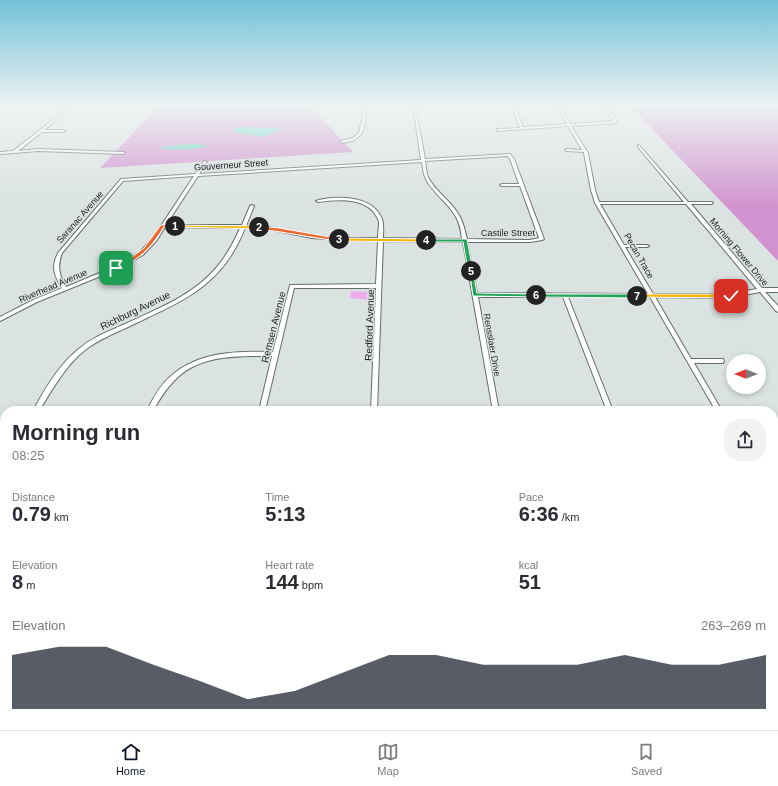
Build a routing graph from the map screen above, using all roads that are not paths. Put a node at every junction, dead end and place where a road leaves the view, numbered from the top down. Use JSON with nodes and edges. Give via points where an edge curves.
{"nodes":[{"id":1,"x":30,"y":139,"type":"edge"},
{"id":2,"x":354,"y":139,"type":"edge"},
{"id":3,"x":420,"y":139,"type":"edge"},
{"id":4,"x":578,"y":139,"type":"edge"},
{"id":5,"x":342,"y":142,"type":"dead end"},
{"id":6,"x":639,"y":146,"type":"dead end"},
{"id":7,"x":567,"y":150,"type":"dead end"},
{"id":8,"x":585,"y":151,"type":"junction"},
{"id":9,"x":14,"y":152,"type":"junction"},
{"id":10,"x":0,"y":153,"type":"edge"},
{"id":11,"x":123,"y":153,"type":"dead end"},
{"id":12,"x":423,"y":160,"type":"junction"},
{"id":13,"x":205,"y":162,"type":"dead end"},
{"id":14,"x":196,"y":175,"type":"junction"},
{"id":15,"x":122,"y":180,"type":"joint"},
{"id":16,"x":502,"y":185,"type":"dead end"},
{"id":17,"x":522,"y":185,"type":"junction"},
{"id":18,"x":318,"y":201,"type":"dead end"},
{"id":19,"x":597,"y":203,"type":"junction"},
{"id":20,"x":688,"y":203,"type":"junction"},
{"id":21,"x":711,"y":203,"type":"dead end"},
{"id":22,"x":252,"y":206,"type":"dead end"},
{"id":23,"x":163,"y":226,"type":"junction"},
{"id":24,"x":243,"y":227,"type":"junction"},
{"id":25,"x":381,"y":240,"type":"junction"},
{"id":26,"x":466,"y":240,"type":"junction"},
{"id":27,"x":622,"y":246,"type":"junction"},
{"id":28,"x":647,"y":246,"type":"dead end"},
{"id":29,"x":379,"y":286,"type":"junction"},
{"id":30,"x":65,"y":289,"type":"junction"},
{"id":31,"x":761,"y":290,"type":"junction"},
{"id":32,"x":778,"y":290,"type":"edge"},
{"id":33,"x":475,"y":295,"type":"junction"},
{"id":34,"x":565,"y":296,"type":"junction"},
{"id":35,"x":651,"y":296,"type":"junction"},
{"id":36,"x":778,"y":310,"type":"edge"},
{"id":37,"x":0,"y":319,"type":"edge"},
{"id":38,"x":276,"y":354,"type":"junction"},
{"id":39,"x":690,"y":361,"type":"junction"},
{"id":40,"x":721,"y":361,"type":"dead end"},
{"id":41,"x":39,"y":406,"type":"edge"},
{"id":42,"x":153,"y":406,"type":"edge"},
{"id":43,"x":263,"y":406,"type":"edge"},
{"id":44,"x":374,"y":406,"type":"edge"},
{"id":45,"x":495,"y":406,"type":"edge"},
{"id":46,"x":608,"y":406,"type":"edge"},
{"id":47,"x":716,"y":406,"type":"edge"}],
"edges":[{"from":1,"to":9,"type":"street"},
{"from":2,"to":5,"type":"street"},
{"from":3,"to":12,"type":"street","name":"Rensslaer Drive"},
{"from":4,"to":8,"type":"street","name":"Pecan Trace"},
{"from":6,"to":20,"type":"street","name":"Morning Flower Drive"},
{"from":7,"to":8,"type":"street"},
{"from":8,"to":19,"type":"street","name":"Pecan Trace"},
{"from":9,"to":10,"type":"street"},
{"from":9,"to":11,"type":"street","via":[[80,150]]},
{"from":12,"to":14,"type":"street","name":"Gouverneur Street"},
{"from":12,"to":17,"type":"street","name":"Gouverneur Street","via":[[509,155]]},
{"from":12,"to":26,"type":"street","name":"Rensslaer Drive","via":[[427,179],[456,211]]},
{"from":13,"to":14,"type":"street","name":"Riverhead Avenue"},
{"from":14,"to":15,"type":"street","name":"Gouverneur Street"},
{"from":14,"to":23,"type":"street","name":"Riverhead Avenue"},
{"from":15,"to":30,"type":"street","name":"Saranac Avenue","via":[[60,253],[55,270]]},
{"from":16,"to":17,"type":"street"},
{"from":17,"to":26,"type":"street","name":"Castile Street","via":[[542,240]]},
{"from":18,"to":25,"type":"street","name":"Redford Avenue","via":[[345,199],[367,205],[380,219]]},
{"from":19,"to":20,"type":"street"},
{"from":19,"to":27,"type":"street","name":"Pecan Trace"},
{"from":20,"to":21,"type":"street"},
{"from":20,"to":31,"type":"street","name":"Morning Flower Drive"},
{"from":22,"to":24,"type":"street","name":"Richburg Avenue"},
{"from":23,"to":24,"type":"street","name":"Castile Street"},
{"from":23,"to":30,"type":"street","name":"Riverhead Avenue","via":[[149,247],[134,258]]},
{"from":24,"to":25,"type":"street","name":"Castile Street","via":[[274,229],[329,239]]},
{"from":24,"to":41,"type":"street","name":"Richburg Avenue","via":[[228,258],[208,280],[172,303],[87,346],[67,365]]},
{"from":25,"to":26,"type":"street","name":"Castile Street"},
{"from":25,"to":29,"type":"street","name":"Redford Avenue"},
{"from":26,"to":33,"type":"street","name":"Rensslaer Drive"},
{"from":27,"to":28,"type":"street"},
{"from":27,"to":35,"type":"street","name":"Pecan Trace"},
{"from":29,"to":38,"type":"street","name":"Remsen Avenue","via":[[292,286]]},
{"from":29,"to":44,"type":"street","name":"Redford Avenue"},
{"from":30,"to":37,"type":"street","name":"Riverhead Avenue"},
{"from":31,"to":32,"type":"street"},
{"from":31,"to":35,"type":"street","via":[[731,296]]},
{"from":31,"to":36,"type":"street","name":"Morning Flower Drive"},
{"from":33,"to":34,"type":"street"},
{"from":33,"to":45,"type":"street","name":"Rensslaer Drive"},
{"from":34,"to":35,"type":"street"},
{"from":34,"to":46,"type":"street"},
{"from":35,"to":39,"type":"street","name":"Pecan Trace"},
{"from":38,"to":42,"type":"street","via":[[224,355],[199,361],[179,372],[164,386]]},
{"from":38,"to":43,"type":"street","name":"Remsen Avenue"},
{"from":39,"to":40,"type":"street"},
{"from":39,"to":47,"type":"street","name":"Pecan Trace"}]}
